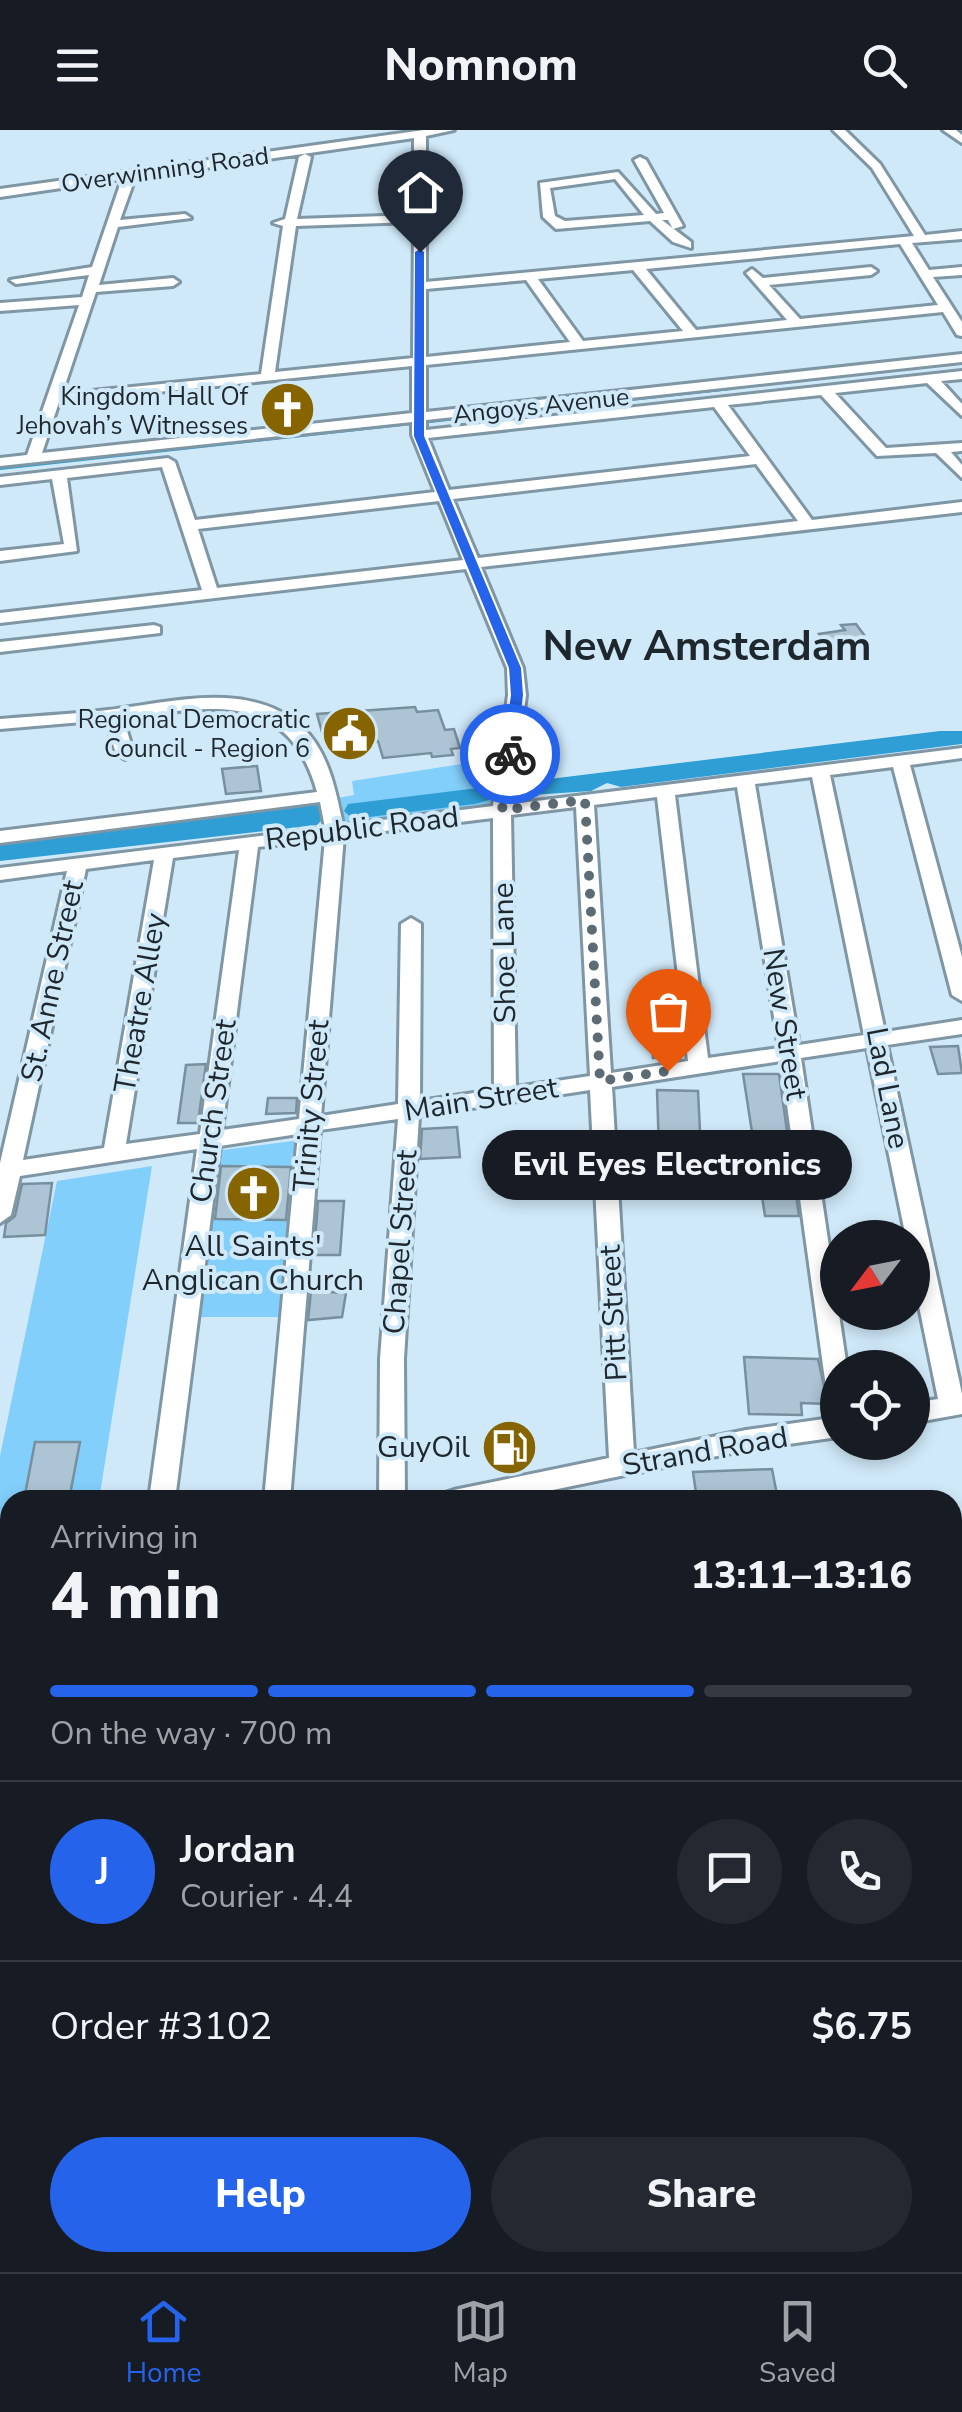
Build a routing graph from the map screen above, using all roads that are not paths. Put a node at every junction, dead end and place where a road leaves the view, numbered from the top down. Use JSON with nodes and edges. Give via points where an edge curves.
{"nodes":[{"id":1,"x":448,"y":130,"type":"edge"},
{"id":2,"x":839,"y":130,"type":"edge"},
{"id":3,"x":949,"y":130,"type":"edge"},
{"id":4,"x":420,"y":134,"type":"junction"},
{"id":5,"x":962,"y":140,"type":"edge"},
{"id":6,"x":305,"y":158,"type":"dead end"},
{"id":7,"x":640,"y":160,"type":"dead end"},
{"id":8,"x":130,"y":174,"type":"junction"},
{"id":9,"x":284,"y":186,"type":"dead end"},
{"id":10,"x":0,"y":193,"type":"edge"},
{"id":11,"x":672,"y":216,"type":"junction"},
{"id":12,"x":185,"y":218,"type":"dead end"},
{"id":13,"x":420,"y":218,"type":"junction"},
{"id":14,"x":656,"y":218,"type":"junction"},
{"id":15,"x":285,"y":223,"type":"junction"},
{"id":16,"x":114,"y":224,"type":"junction"},
{"id":17,"x":962,"y":235,"type":"edge"},
{"id":18,"x":922,"y":240,"type":"junction"},
{"id":19,"x":904,"y":241,"type":"junction"},
{"id":20,"x":687,"y":246,"type":"junction"},
{"id":21,"x":738,"y":256,"type":"junction"},
{"id":22,"x":696,"y":260,"type":"junction"},
{"id":23,"x":272,"y":265,"type":"dead end"},
{"id":24,"x":638,"y":266,"type":"junction"},
{"id":25,"x":98,"y":270,"type":"junction"},
{"id":26,"x":962,"y":270,"type":"edge"},
{"id":27,"x":871,"y":271,"type":"dead end"},
{"id":28,"x":925,"y":274,"type":"junction"},
{"id":29,"x":529,"y":276,"type":"junction"},
{"id":30,"x":16,"y":280,"type":"dead end"},
{"id":31,"x":173,"y":282,"type":"dead end"},
{"id":32,"x":760,"y":282,"type":"junction"},
{"id":33,"x":420,"y":286,"type":"junction"},
{"id":34,"x":95,"y":291,"type":"junction"},
{"id":35,"x":0,"y":307,"type":"edge"},
{"id":36,"x":947,"y":308,"type":"junction"},
{"id":37,"x":796,"y":323,"type":"junction"},
{"id":38,"x":962,"y":332,"type":"edge"},
{"id":39,"x":692,"y":333,"type":"junction"},
{"id":40,"x":578,"y":344,"type":"junction"},
{"id":41,"x":962,"y":358,"type":"edge"},
{"id":42,"x":416,"y":360,"type":"junction"},
{"id":43,"x":268,"y":374,"type":"junction"},
{"id":44,"x":962,"y":375,"type":"edge"},
{"id":45,"x":931,"y":379,"type":"junction"},
{"id":46,"x":825,"y":391,"type":"junction"},
{"id":47,"x":51,"y":399,"type":"junction"},
{"id":48,"x":720,"y":403,"type":"junction"},
{"id":49,"x":962,"y":412,"type":"edge"},
{"id":50,"x":417,"y":426,"type":"junction"},
{"id":51,"x":962,"y":447,"type":"edge"},
{"id":52,"x":942,"y":451,"type":"junction"},
{"id":53,"x":33,"y":459,"type":"junction"},
{"id":54,"x":760,"y":459,"type":"junction"},
{"id":55,"x":0,"y":462,"type":"edge"},
{"id":56,"x":58,"y":474,"type":"junction"},
{"id":57,"x":962,"y":474,"type":"edge"},
{"id":58,"x":0,"y":481,"type":"edge"},
{"id":59,"x":444,"y":495,"type":"junction"},
{"id":60,"x":962,"y":507,"type":"edge"},
{"id":61,"x":190,"y":525,"type":"junction"},
{"id":62,"x":808,"y":525,"type":"junction"},
{"id":63,"x":0,"y":556,"type":"edge"},
{"id":64,"x":470,"y":563,"type":"junction"},
{"id":65,"x":211,"y":593,"type":"junction"},
{"id":66,"x":0,"y":618,"type":"edge"},
{"id":67,"x":154,"y":630,"type":"dead end"},
{"id":68,"x":0,"y":648,"type":"edge"},
{"id":69,"x":112,"y":714,"type":"junction"},
{"id":70,"x":0,"y":724,"type":"edge"},
{"id":71,"x":962,"y":753,"type":"edge"},
{"id":72,"x":125,"y":754,"type":"dead end"},
{"id":73,"x":900,"y":761,"type":"junction"},
{"id":74,"x":820,"y":771,"type":"junction"},
{"id":75,"x":745,"y":780,"type":"junction"},
{"id":76,"x":665,"y":790,"type":"junction"},
{"id":77,"x":328,"y":796,"type":"junction"},
{"id":78,"x":585,"y":800,"type":"junction"},
{"id":79,"x":502,"y":810,"type":"junction"},
{"id":80,"x":335,"y":831,"type":"junction"},
{"id":81,"x":0,"y":836,"type":"edge"},
{"id":82,"x":249,"y":842,"type":"junction"},
{"id":83,"x":165,"y":852,"type":"junction"},
{"id":84,"x":78,"y":863,"type":"junction"},
{"id":85,"x":0,"y":874,"type":"edge"},
{"id":86,"x":411,"y":924,"type":"dead end"},
{"id":87,"x":962,"y":994,"type":"edge"},
{"id":88,"x":962,"y":1026,"type":"edge"},
{"id":89,"x":878,"y":1039,"type":"junction"},
{"id":90,"x":790,"y":1052,"type":"junction"},
{"id":91,"x":701,"y":1066,"type":"junction"},
{"id":92,"x":600,"y":1081,"type":"junction"},
{"id":93,"x":506,"y":1095,"type":"junction"},
{"id":94,"x":409,"y":1109,"type":"junction"},
{"id":95,"x":309,"y":1124,"type":"junction"},
{"id":96,"x":210,"y":1139,"type":"junction"},
{"id":97,"x":114,"y":1154,"type":"junction"},
{"id":98,"x":6,"y":1170,"type":"edge"},
{"id":99,"x":0,"y":1215,"type":"edge"},
{"id":100,"x":833,"y":1350,"type":"edge"},
{"id":101,"x":957,"y":1405,"type":"edge"},
{"id":102,"x":930,"y":1410,"type":"edge"},
{"id":103,"x":820,"y":1430,"type":"edge"},
{"id":104,"x":622,"y":1466,"type":"junction"},
{"id":105,"x":163,"y":1490,"type":"edge"},
{"id":106,"x":278,"y":1490,"type":"edge"},
{"id":107,"x":392,"y":1490,"type":"edge"},
{"id":108,"x":503,"y":1490,"type":"edge"}],
"edges":[{"from":1,"to":4,"type":"street","name":"Overwinning Road"},
{"from":2,"to":18,"type":"street","via":[[876,166]]},
{"from":3,"to":5,"type":"street"},
{"from":4,"to":8,"type":"street","name":"Overwinning Road"},
{"from":4,"to":13,"type":"street"},
{"from":6,"to":15,"type":"street"},
{"from":7,"to":11,"type":"street"},
{"from":8,"to":10,"type":"street","name":"Overwinning Road"},
{"from":8,"to":16,"type":"street"},
{"from":9,"to":15,"type":"street"},
{"from":11,"to":14,"type":"street"},
{"from":11,"to":20,"type":"street"},
{"from":12,"to":16,"type":"street"},
{"from":13,"to":15,"type":"street"},
{"from":13,"to":33,"type":"street"},
{"from":14,"to":14,"type":"street","via":[[556,225],[548,217],[544,184],[618,175]]},
{"from":14,"to":20,"type":"street"},
{"from":15,"to":23,"type":"street"},
{"from":15,"to":43,"type":"street"},
{"from":16,"to":25,"type":"street"},
{"from":17,"to":18,"type":"street"},
{"from":18,"to":19,"type":"street"},
{"from":19,"to":21,"type":"street"},
{"from":19,"to":28,"type":"street"},
{"from":20,"to":22,"type":"street"},
{"from":21,"to":22,"type":"street"},
{"from":21,"to":32,"type":"street"},
{"from":22,"to":24,"type":"street"},
{"from":24,"to":29,"type":"street"},
{"from":24,"to":39,"type":"street"},
{"from":25,"to":30,"type":"street"},
{"from":25,"to":34,"type":"street"},
{"from":26,"to":28,"type":"street"},
{"from":27,"to":32,"type":"street"},
{"from":28,"to":36,"type":"street"},
{"from":29,"to":33,"type":"street"},
{"from":29,"to":40,"type":"street"},
{"from":31,"to":34,"type":"street"},
{"from":32,"to":37,"type":"street"},
{"from":33,"to":42,"type":"street"},
{"from":34,"to":35,"type":"street"},
{"from":34,"to":47,"type":"street"},
{"from":36,"to":37,"type":"street"},
{"from":36,"to":38,"type":"street"},
{"from":37,"to":39,"type":"street"},
{"from":39,"to":40,"type":"street"},
{"from":40,"to":42,"type":"street"},
{"from":41,"to":50,"type":"street","name":"Angoys Avenue"},
{"from":42,"to":43,"type":"street"},
{"from":42,"to":50,"type":"street"},
{"from":43,"to":47,"type":"street"},
{"from":44,"to":45,"type":"street"},
{"from":45,"to":46,"type":"street"},
{"from":45,"to":49,"type":"street"},
{"from":46,"to":48,"type":"street"},
{"from":46,"to":52,"type":"street","via":[[882,453]]},
{"from":47,"to":53,"type":"street"},
{"from":48,"to":50,"type":"street"},
{"from":48,"to":54,"type":"street"},
{"from":50,"to":53,"type":"street","name":"Angoys Avenue"},
{"from":50,"to":59,"type":"street","name":"Shoe Lane"},
{"from":51,"to":52,"type":"street"},
{"from":52,"to":57,"type":"street"},
{"from":53,"to":55,"type":"street","name":"Angoys Avenue"},
{"from":54,"to":59,"type":"street"},
{"from":54,"to":62,"type":"street"},
{"from":56,"to":58,"type":"street"},
{"from":56,"to":61,"type":"street","via":[[168,462]]},
{"from":56,"to":63,"type":"street","via":[[72,548]]},
{"from":59,"to":61,"type":"street"},
{"from":59,"to":64,"type":"street","name":"Shoe Lane"},
{"from":60,"to":62,"type":"street"},
{"from":61,"to":65,"type":"street"},
{"from":62,"to":64,"type":"street"},
{"from":64,"to":65,"type":"street"},
{"from":64,"to":79,"type":"street","name":"Shoe Lane","via":[[515,668]]},
{"from":65,"to":66,"type":"street"},
{"from":67,"to":68,"type":"street"},
{"from":69,"to":70,"type":"street","name":"Trinity Street"},
{"from":69,"to":72,"type":"street"},
{"from":69,"to":77,"type":"street","name":"Trinity Street","via":[[203,703],[271,714],[296,732]]},
{"from":71,"to":73,"type":"street","name":"Republic Road"},
{"from":73,"to":74,"type":"street","name":"Republic Road"},
{"from":73,"to":87,"type":"street"},
{"from":74,"to":75,"type":"street","name":"Republic Road"},
{"from":74,"to":89,"type":"street","name":"Lad Lane"},
{"from":75,"to":76,"type":"street","name":"Republic Road"},
{"from":75,"to":90,"type":"street","name":"New Street"},
{"from":76,"to":78,"type":"street","name":"Republic Road"},
{"from":76,"to":91,"type":"street"},
{"from":77,"to":80,"type":"street","name":"Trinity Street"},
{"from":77,"to":81,"type":"street"},
{"from":78,"to":79,"type":"street","name":"Republic Road"},
{"from":78,"to":92,"type":"street","name":"Pitt Street"},
{"from":79,"to":80,"type":"street","name":"Republic Road"},
{"from":79,"to":93,"type":"street","name":"Shoe Lane"},
{"from":80,"to":82,"type":"street","name":"Republic Road"},
{"from":80,"to":95,"type":"street","name":"Trinity Street"},
{"from":82,"to":83,"type":"street","name":"Republic Road"},
{"from":82,"to":96,"type":"street","name":"Church Street"},
{"from":83,"to":84,"type":"street","name":"Republic Road"},
{"from":83,"to":97,"type":"street","name":"Theatre Alley"},
{"from":84,"to":85,"type":"street","name":"Republic Road"},
{"from":84,"to":98,"type":"street","name":"St. Anne Street"},
{"from":86,"to":94,"type":"street","name":"Chapel Street"},
{"from":88,"to":89,"type":"street","name":"Main Street"},
{"from":89,"to":90,"type":"street","name":"Main Street"},
{"from":89,"to":101,"type":"street","name":"Lad Lane"},
{"from":90,"to":91,"type":"street","name":"Main Street"},
{"from":90,"to":100,"type":"street","name":"New Street"},
{"from":91,"to":92,"type":"street","name":"Main Street"},
{"from":92,"to":93,"type":"street","name":"Main Street"},
{"from":92,"to":104,"type":"street","name":"Pitt Street"},
{"from":93,"to":94,"type":"street","name":"Main Street"},
{"from":94,"to":95,"type":"street","name":"Main Street"},
{"from":94,"to":107,"type":"street","name":"Chapel Street","via":[[392,1352]]},
{"from":95,"to":96,"type":"street","name":"Main Street"},
{"from":95,"to":106,"type":"street","name":"Trinity Street"},
{"from":96,"to":97,"type":"street","name":"Main Street"},
{"from":96,"to":105,"type":"street","name":"Church Street"},
{"from":97,"to":98,"type":"street","name":"Main Street"},
{"from":98,"to":99,"type":"street","name":"St. Anne Street"},
{"from":101,"to":102,"type":"street"},
{"from":103,"to":104,"type":"street","name":"Strand Road"},
{"from":104,"to":108,"type":"street","name":"Strand Road"}]}
